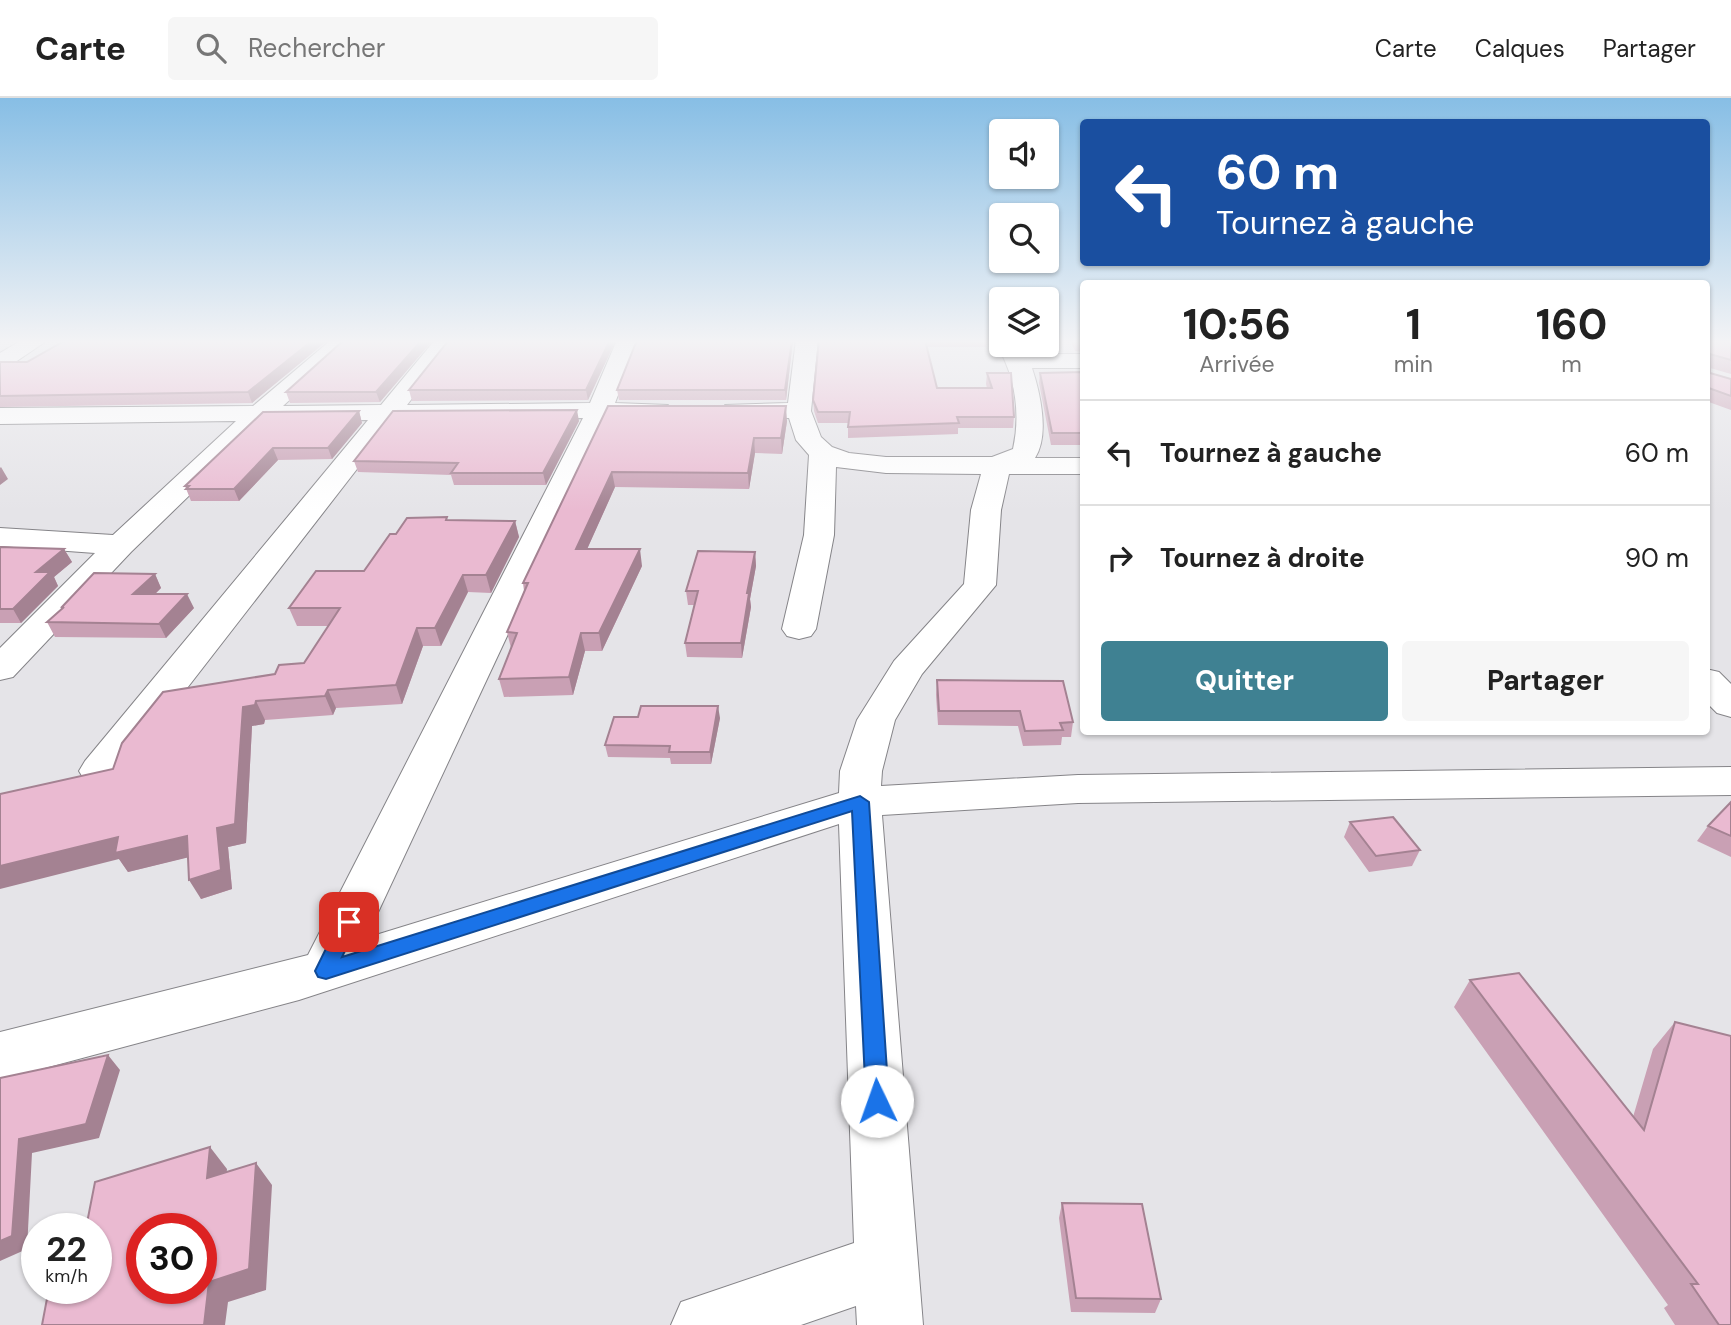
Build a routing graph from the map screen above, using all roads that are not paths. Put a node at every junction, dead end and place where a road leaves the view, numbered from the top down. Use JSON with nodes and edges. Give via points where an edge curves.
{"nodes":[{"id":1,"x":278,"y":397,"type":"edge"},
{"id":2,"x":398,"y":397,"type":"edge"},
{"id":3,"x":605,"y":397,"type":"edge"},
{"id":4,"x":801,"y":397,"type":"edge"},
{"id":5,"x":1026,"y":397,"type":"edge"},
{"id":6,"x":600,"y":410,"type":"junction"},
{"id":7,"x":680,"y":410,"type":"edge"},
{"id":8,"x":706,"y":410,"type":"edge"},
{"id":9,"x":387,"y":411,"type":"junction"},
{"id":10,"x":799,"y":411,"type":"junction"},
{"id":11,"x":258,"y":415,"type":"junction"},
{"id":12,"x":0,"y":416,"type":"edge"},
{"id":13,"x":823,"y":453,"type":"junction"},
{"id":14,"x":997,"y":465,"type":"junction"},
{"id":15,"x":1080,"y":466,"type":"edge"},
{"id":16,"x":0,"y":537,"type":"edge"},
{"id":17,"x":120,"y":545,"type":"junction"},
{"id":18,"x":799,"y":629,"type":"dead end"},
{"id":19,"x":0,"y":669,"type":"edge"},
{"id":20,"x":1710,"y":684,"type":"edge"},
{"id":21,"x":1731,"y":705,"type":"edge"},
{"id":22,"x":100,"y":771,"type":"edge"},
{"id":23,"x":1731,"y":781,"type":"edge"},
{"id":24,"x":860,"y":802,"type":"junction"},
{"id":25,"x":326,"y":971,"type":"junction"},
{"id":26,"x":0,"y":1056,"type":"edge"},
{"id":27,"x":888,"y":1295,"type":"edge"},
{"id":28,"x":704,"y":1325,"type":"edge"}],
"edges":[{"from":1,"to":11,"type":"street"},
{"from":2,"to":9,"type":"street"},
{"from":3,"to":6,"type":"street"},
{"from":4,"to":10,"type":"street"},
{"from":5,"to":14,"type":"street","via":[[1030,410],[1025,453]]},
{"from":6,"to":7,"type":"street"},
{"from":6,"to":9,"type":"street"},
{"from":6,"to":25,"type":"street"},
{"from":8,"to":10,"type":"street"},
{"from":9,"to":11,"type":"street"},
{"from":9,"to":22,"type":"street"},
{"from":10,"to":13,"type":"street","via":[[809,440]]},
{"from":11,"to":12,"type":"street"},
{"from":11,"to":17,"type":"street"},
{"from":13,"to":14,"type":"street","via":[[845,461],[886,465]]},
{"from":13,"to":18,"type":"street","via":[[819,535]]},
{"from":14,"to":15,"type":"street"},
{"from":14,"to":24,"type":"street","via":[[986,510],[979,585],[907,668],[876,720],[862,771]]},
{"from":16,"to":17,"type":"street"},
{"from":17,"to":19,"type":"street"},
{"from":20,"to":21,"type":"street"},
{"from":23,"to":24,"type":"street","via":[[1078,789]]},
{"from":24,"to":25,"type":"street"},
{"from":24,"to":27,"type":"street"},
{"from":25,"to":26,"type":"street"},
{"from":27,"to":28,"type":"street"}]}
